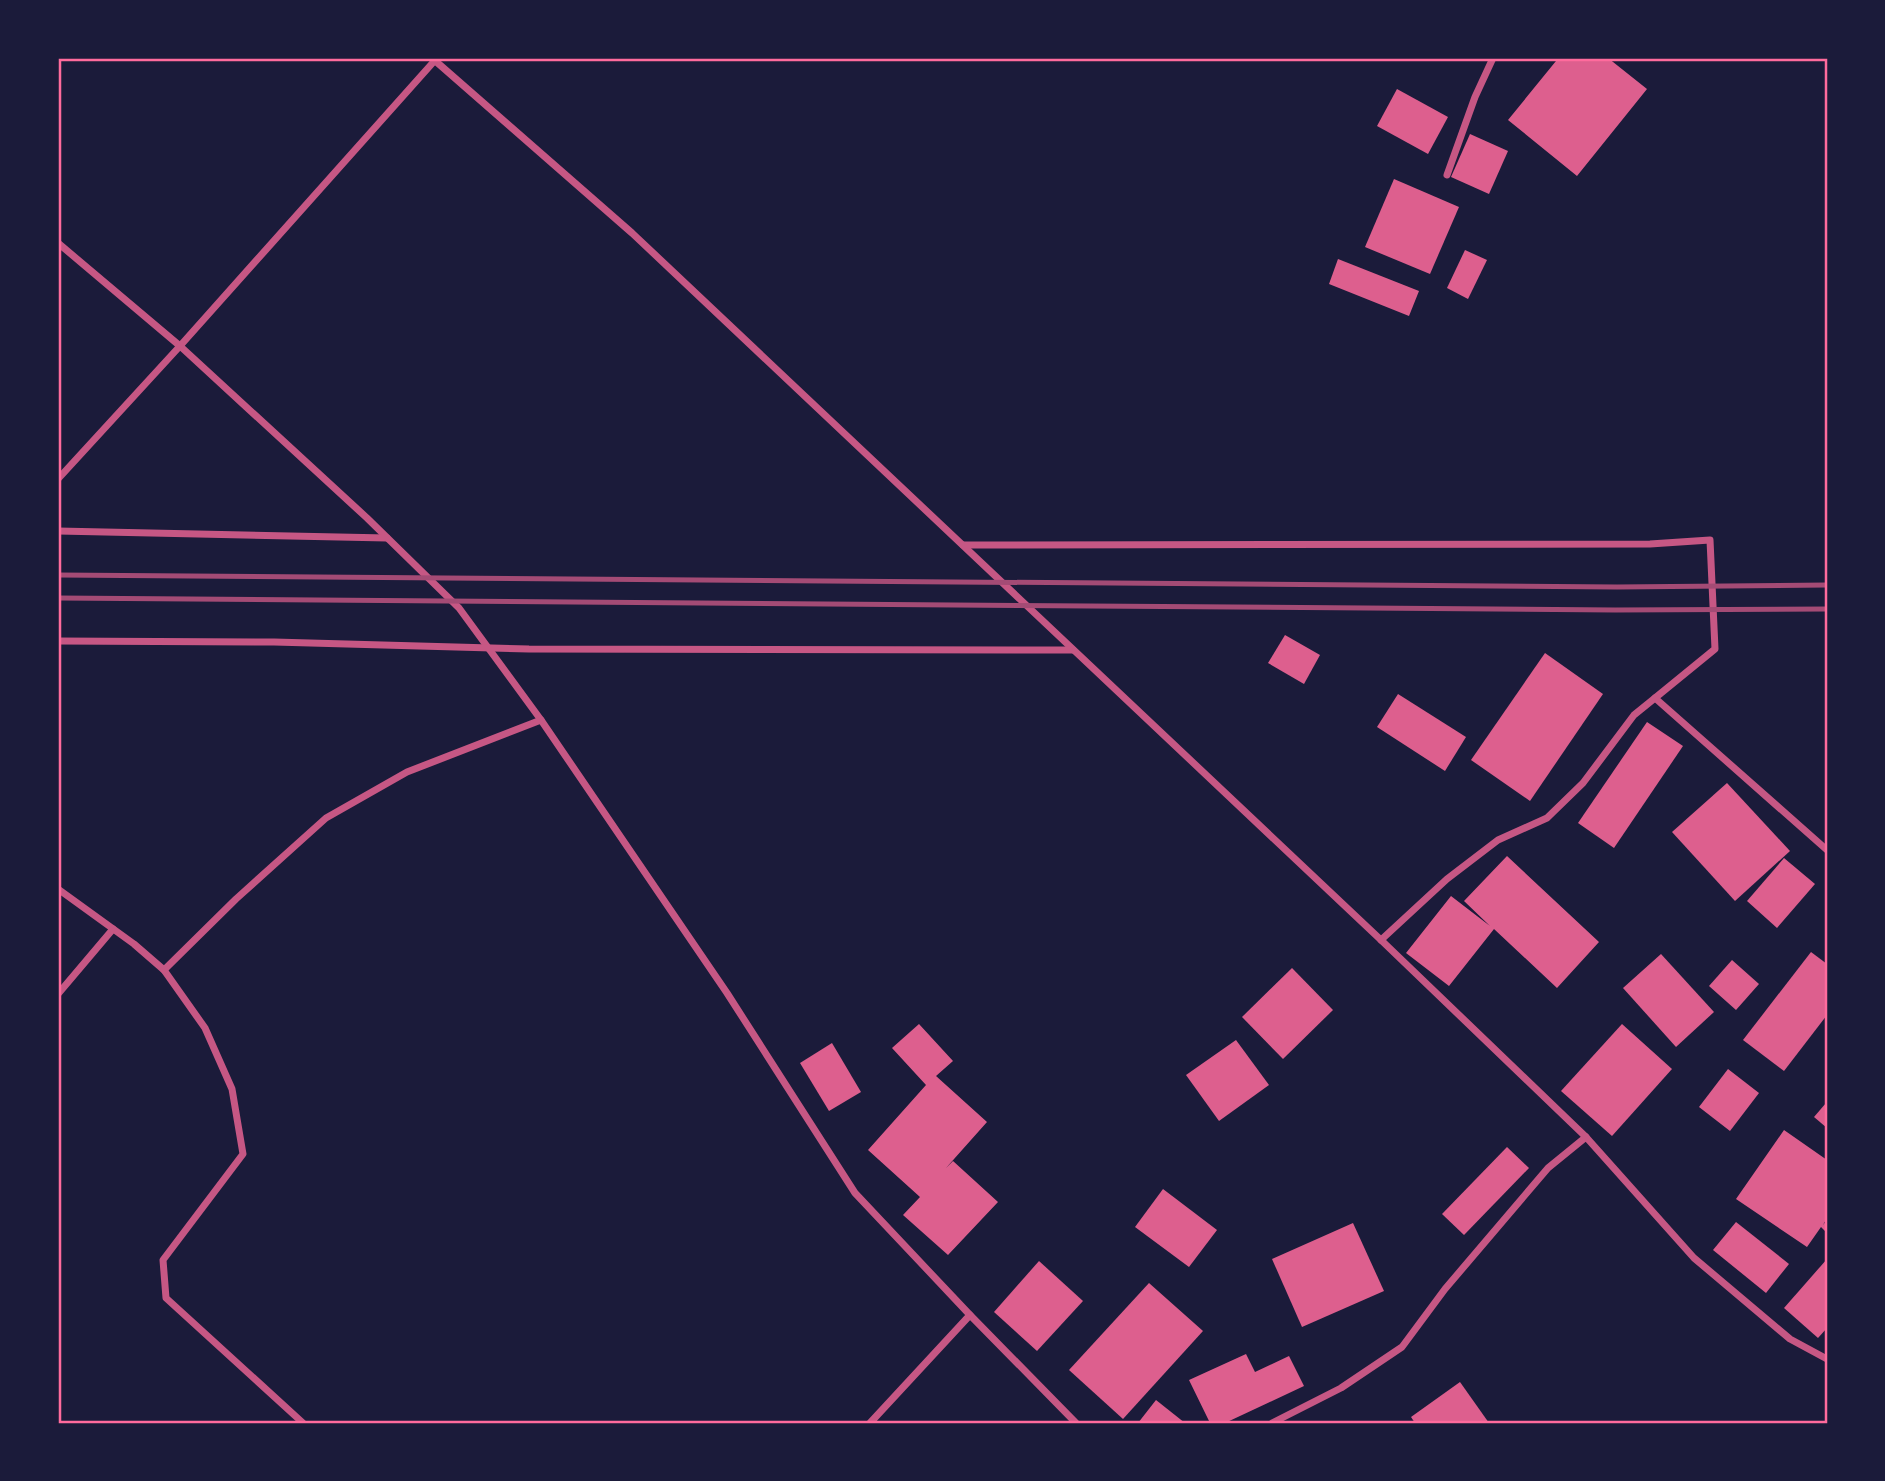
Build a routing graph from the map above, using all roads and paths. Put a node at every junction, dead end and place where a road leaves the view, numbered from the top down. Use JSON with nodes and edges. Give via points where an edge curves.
{"nodes":[{"id":1,"x":1493,"y":58,"type":"edge"},
{"id":2,"x":435,"y":59,"type":"edge"},
{"id":3,"x":1447,"y":175,"type":"dead end"},
{"id":4,"x":58,"y":243,"type":"edge"},
{"id":5,"x":180,"y":346,"type":"junction"},
{"id":6,"x":58,"y":479,"type":"edge"},
{"id":7,"x":58,"y":531,"type":"edge"},
{"id":8,"x":387,"y":538,"type":"junction"},
{"id":9,"x":963,"y":545,"type":"junction"},
{"id":10,"x":58,"y":641,"type":"edge"},
{"id":11,"x":487,"y":646,"type":"junction"},
{"id":12,"x":1074,"y":650,"type":"junction"},
{"id":13,"x":1655,"y":698,"type":"junction"},
{"id":14,"x":541,"y":720,"type":"junction"},
{"id":15,"x":1827,"y":850,"type":"edge"},
{"id":16,"x":58,"y":889,"type":"edge"},
{"id":17,"x":113,"y":929,"type":"junction"},
{"id":18,"x":1381,"y":940,"type":"junction"},
{"id":19,"x":164,"y":970,"type":"junction"},
{"id":20,"x":58,"y":994,"type":"edge"},
{"id":21,"x":1586,"y":1137,"type":"junction"},
{"id":22,"x":970,"y":1315,"type":"junction"},
{"id":23,"x":1827,"y":1359,"type":"edge"},
{"id":24,"x":303,"y":1423,"type":"edge"},
{"id":25,"x":870,"y":1423,"type":"edge"},
{"id":26,"x":1076,"y":1423,"type":"edge"},
{"id":27,"x":1272,"y":1423,"type":"edge"}],
"edges":[{"from":1,"to":3,"type":"street"},
{"from":2,"to":5,"type":"street"},
{"from":2,"to":9,"type":"street","via":[[632,233]]},
{"from":4,"to":5,"type":"street"},
{"from":5,"to":6,"type":"street"},
{"from":5,"to":8,"type":"street"},
{"from":7,"to":8,"type":"street"},
{"from":8,"to":11,"type":"street","via":[[458,608]]},
{"from":9,"to":12,"type":"street"},
{"from":9,"to":13,"type":"street","via":[[1650,544],[1710,540],[1714,649]]},
{"from":10,"to":11,"type":"street"},
{"from":11,"to":12,"type":"street"},
{"from":11,"to":14,"type":"street"},
{"from":12,"to":18,"type":"street"},
{"from":13,"to":15,"type":"street"},
{"from":13,"to":18,"type":"street","via":[[1633,715],[1583,783],[1547,818],[1498,840]]},
{"from":14,"to":19,"type":"street","via":[[407,772],[326,818]]},
{"from":14,"to":22,"type":"street","via":[[727,993],[855,1193]]},
{"from":16,"to":17,"type":"street"},
{"from":17,"to":19,"type":"street"},
{"from":17,"to":20,"type":"street"},
{"from":18,"to":21,"type":"street"},
{"from":19,"to":24,"type":"street","via":[[205,1028],[232,1089],[243,1154],[163,1260],[166,1297]]},
{"from":21,"to":23,"type":"street","via":[[1694,1258],[1790,1339]]},
{"from":21,"to":27,"type":"street","via":[[1548,1168],[1402,1347],[1341,1388]]},
{"from":22,"to":25,"type":"street"},
{"from":22,"to":26,"type":"street"}]}
